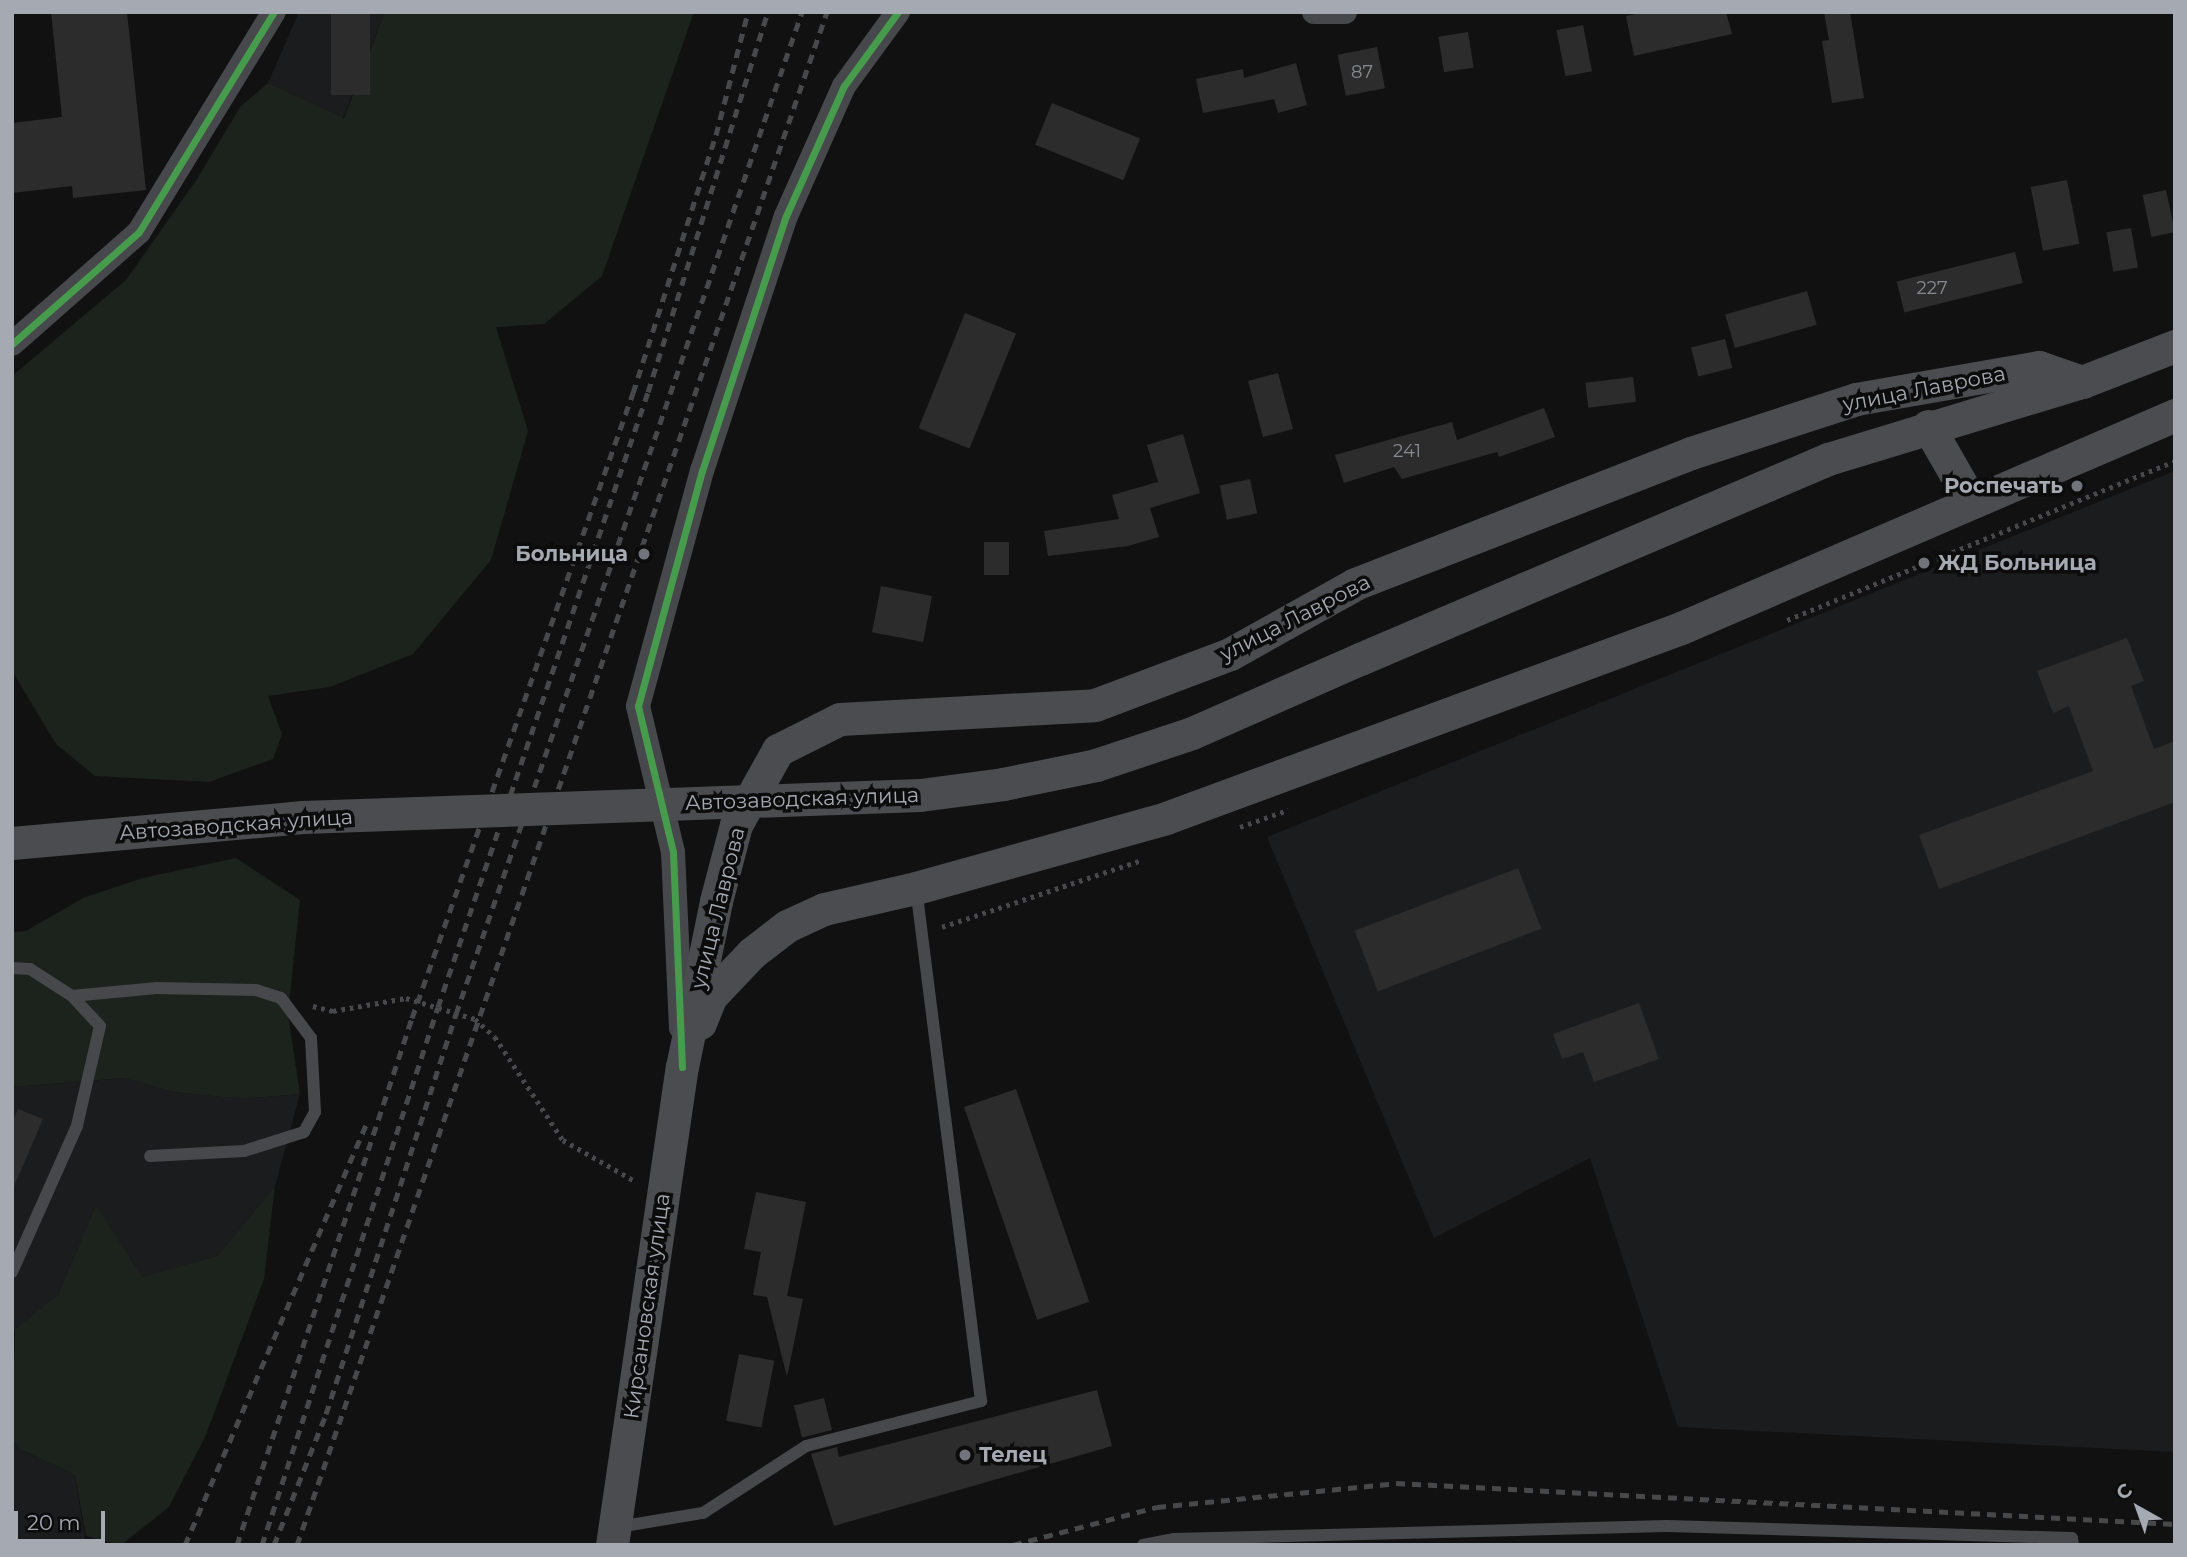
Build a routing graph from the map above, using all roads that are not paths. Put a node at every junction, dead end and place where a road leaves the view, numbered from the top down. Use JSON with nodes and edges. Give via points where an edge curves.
{"nodes":[{"id":1,"x":274,"y":12,"type":"edge"},
{"id":2,"x":898,"y":12,"type":"edge"},
{"id":3,"x":1314,"y":12,"type":"edge"},
{"id":4,"x":1345,"y":12,"type":"edge"},
{"id":5,"x":12,"y":344,"type":"edge"},
{"id":6,"x":2175,"y":346,"type":"edge"},
{"id":7,"x":2082,"y":382,"type":"junction"},
{"id":8,"x":2175,"y":415,"type":"edge"},
{"id":9,"x":1928,"y":426,"type":"junction"},
{"id":10,"x":1971,"y":501,"type":"junction"},
{"id":11,"x":1360,"y":659,"type":"joint"},
{"id":12,"x":12,"y":843,"type":"edge"},
{"id":13,"x":916,"y":888,"type":"junction"},
{"id":14,"x":12,"y":968,"type":"edge"},
{"id":15,"x":72,"y":996,"type":"junction"},
{"id":16,"x":682,"y":1067,"type":"junction"},
{"id":17,"x":150,"y":1156,"type":"dead end"},
{"id":18,"x":12,"y":1272,"type":"edge"},
{"id":19,"x":613,"y":1536,"type":"edge"},
{"id":20,"x":1143,"y":1545,"type":"edge"},
{"id":21,"x":2073,"y":1545,"type":"edge"}],
"edges":[{"from":1,"to":5,"type":"street","via":[[139,232]]},
{"from":2,"to":16,"type":"street","via":[[844,86],[786,216],[702,471],[638,706],[673,852]]},
{"from":3,"to":4,"type":"street"},
{"from":6,"to":7,"type":"main road","name":"улица Лаврова"},
{"from":7,"to":9,"type":"main road","name":"улица Лаврова"},
{"from":7,"to":16,"type":"main road","name":"улица Лаврова","via":[[2039,367],[1986,375],[1856,399],[1717,444],[1355,584],[1230,654],[1095,705],[840,719],[778,750],[736,825]]},
{"from":8,"to":10,"type":"main road"},
{"from":9,"to":10,"type":"main road"},
{"from":9,"to":11,"type":"main road","name":"улица Лаврова","via":[[1828,459],[1630,540]]},
{"from":10,"to":13,"type":"main road","via":[[1681,628],[1166,818]]},
{"from":11,"to":12,"type":"main road","name":"Автозаводская улица","bridge":true,"via":[[1192,733],[1096,765],[1003,784],[920,795],[303,817]]},
{"from":13,"to":16,"type":"main road","via":[[824,909],[787,926],[752,953],[711,996]]},
{"from":13,"to":19,"type":"lane","via":[[981,1401],[806,1446],[703,1513]]},
{"from":14,"to":15,"type":"lane","via":[[30,969]]},
{"from":15,"to":17,"type":"lane","via":[[157,988],[256,990],[281,998],[311,1038],[315,1112],[304,1132],[244,1151]]},
{"from":15,"to":18,"type":"lane","via":[[100,1026],[77,1126]]},
{"from":16,"to":19,"type":"main road","name":"Кирсановская улица"},
{"from":20,"to":21,"type":"lane","via":[[1174,1539],[1667,1526],[2072,1538]]}]}
